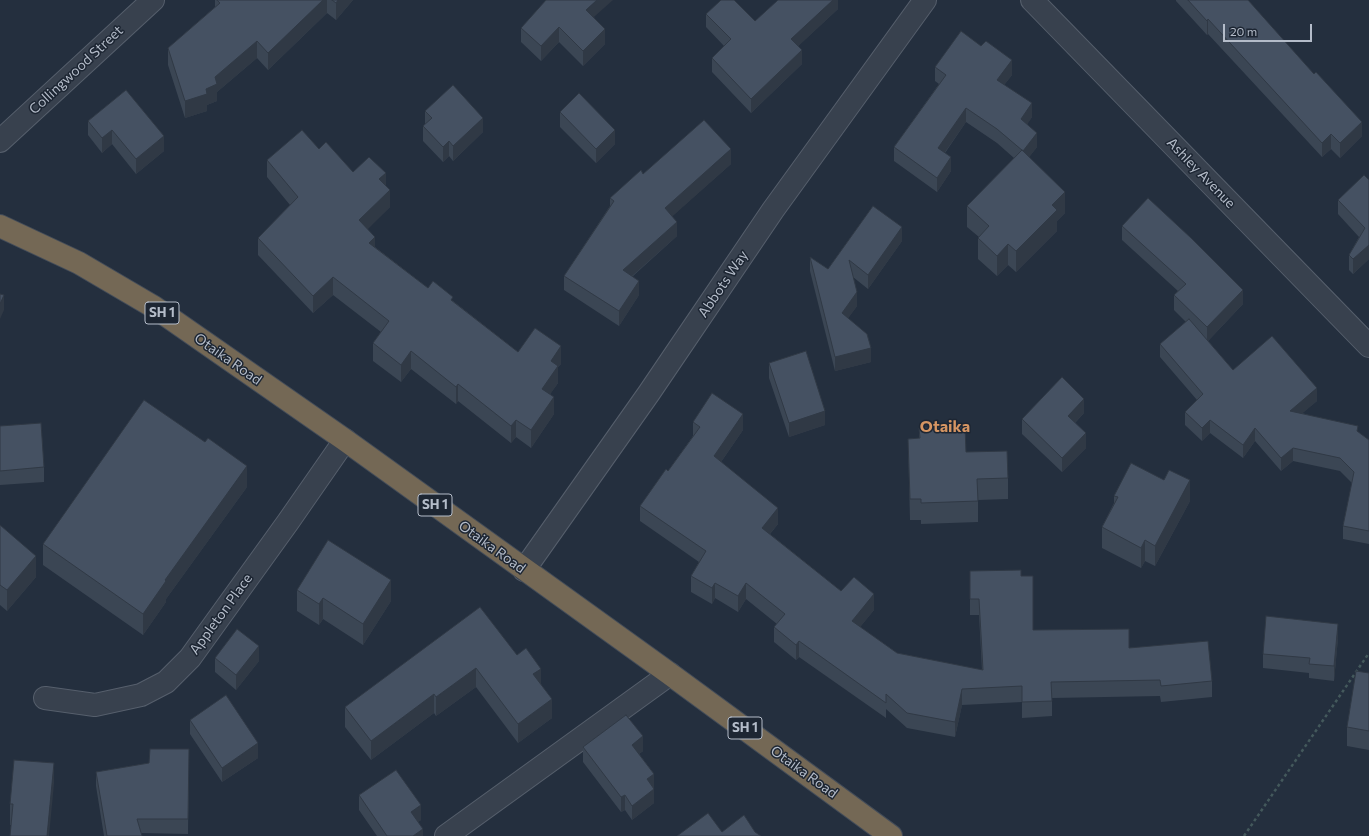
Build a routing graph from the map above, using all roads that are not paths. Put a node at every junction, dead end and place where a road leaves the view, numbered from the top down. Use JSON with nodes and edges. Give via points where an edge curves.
{"nodes":[{"id":1,"x":153,"y":0,"type":"edge"},
{"id":2,"x":925,"y":0,"type":"edge"},
{"id":3,"x":1032,"y":0,"type":"edge"},
{"id":4,"x":0,"y":141,"type":"edge"},
{"id":5,"x":0,"y":226,"type":"edge"},
{"id":6,"x":1369,"y":346,"type":"edge"},
{"id":7,"x":345,"y":440,"type":"junction"},
{"id":8,"x":524,"y":570,"type":"junction"},
{"id":9,"x":670,"y":674,"type":"junction"},
{"id":10,"x":45,"y":698,"type":"dead end"},
{"id":11,"x":446,"y":836,"type":"edge"},
{"id":12,"x":891,"y":836,"type":"edge"}],
"edges":[{"from":1,"to":4,"type":"street","name":"Collingwood Street"},
{"from":2,"to":8,"type":"street","name":"Abbots Way","via":[[774,210]]},
{"from":3,"to":6,"type":"street","name":"Ashley Avenue"},
{"from":5,"to":7,"type":"highway","name":"Otaika Road","number":"SH 1","via":[[79,263],[154,307]]},
{"from":7,"to":8,"type":"highway","name":"Otaika Road","number":"SH 1"},
{"from":7,"to":10,"type":"street","name":"Appleton Place","via":[[190,658],[166,682],[141,695],[95,705]]},
{"from":8,"to":9,"type":"highway","name":"Otaika Road","number":"SH 1"},
{"from":9,"to":11,"type":"street"},
{"from":9,"to":12,"type":"highway","name":"Otaika Road","number":"SH 1"}]}
